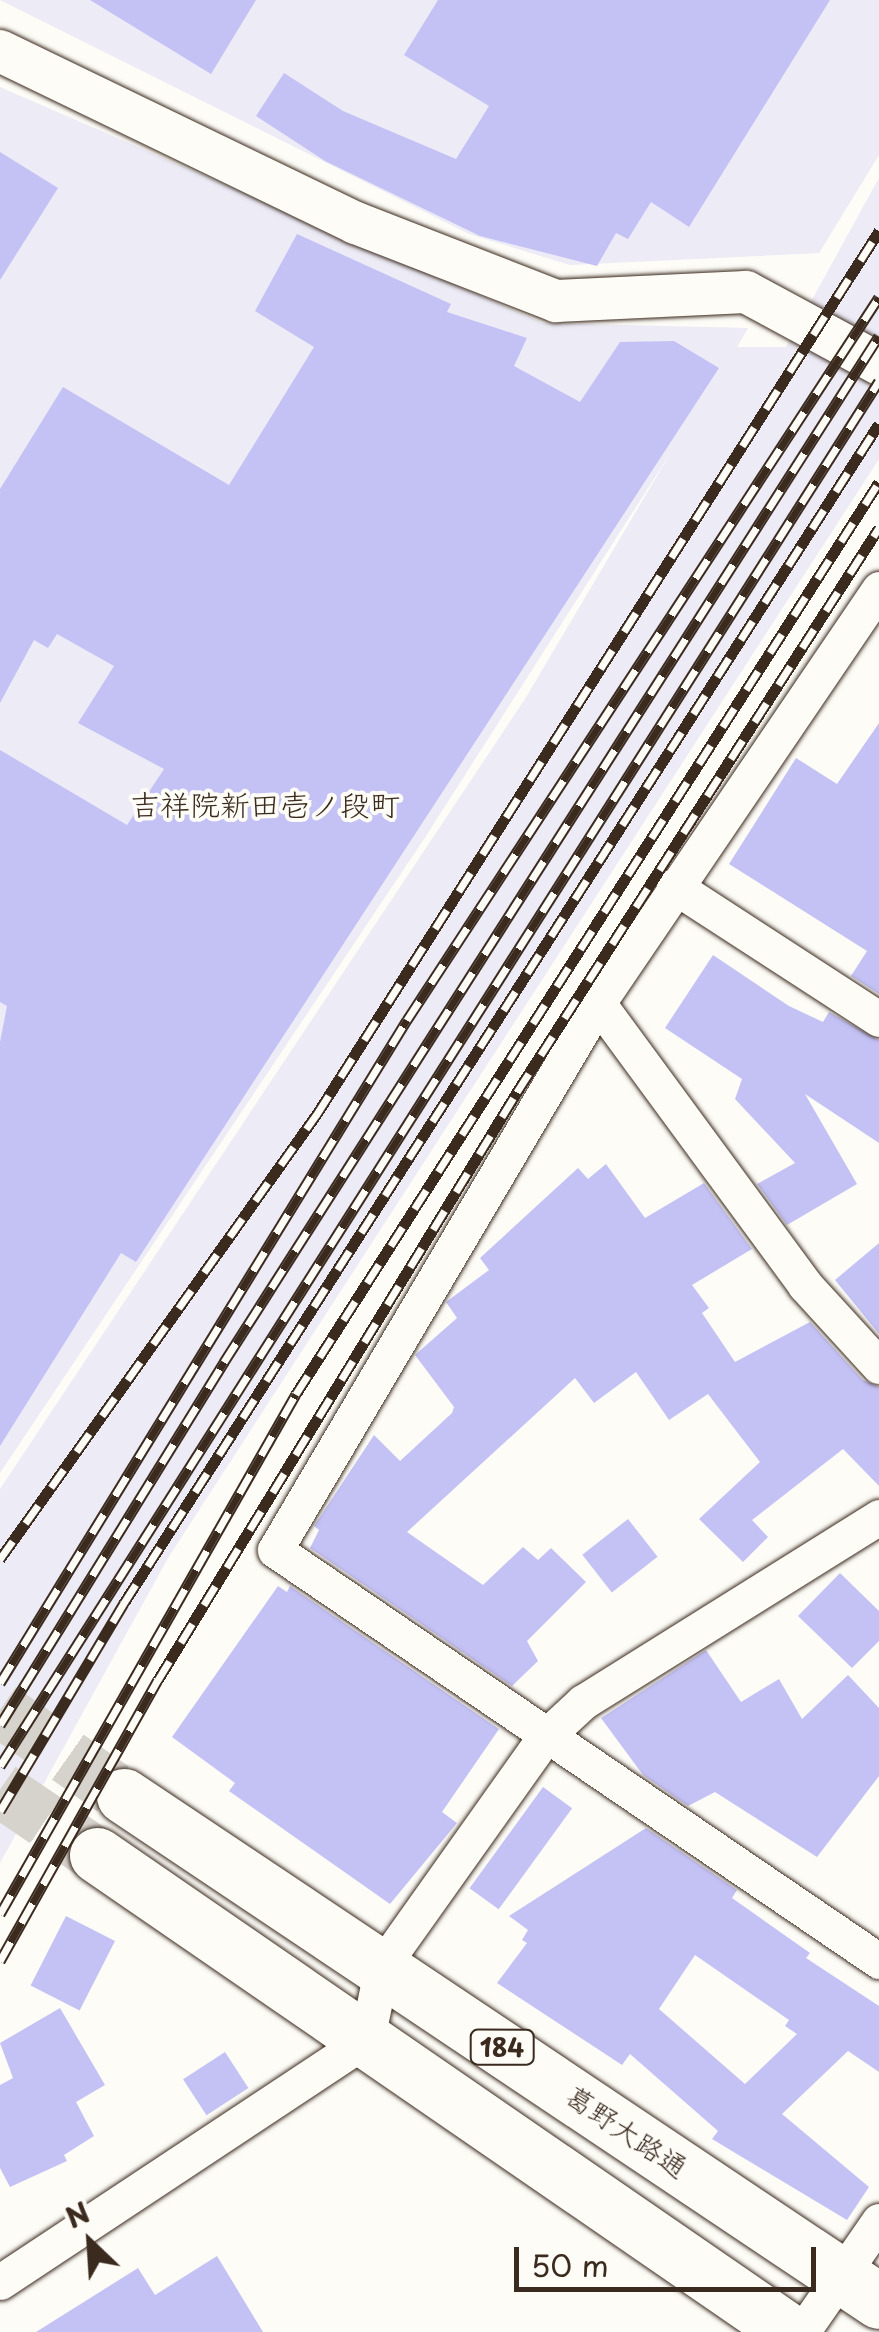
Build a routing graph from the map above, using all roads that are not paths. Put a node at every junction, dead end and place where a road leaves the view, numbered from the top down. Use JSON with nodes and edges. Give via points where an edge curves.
{"nodes":[{"id":1,"x":0,"y":51,"type":"edge"},
{"id":2,"x":879,"y":364,"type":"edge"},
{"id":3,"x":879,"y":589,"type":"edge"},
{"id":4,"x":674,"y":886,"type":"junction"},
{"id":5,"x":598,"y":1002,"type":"junction"},
{"id":6,"x":879,"y":1019,"type":"edge"},
{"id":7,"x":879,"y":1366,"type":"edge"},
{"id":8,"x":879,"y":1517,"type":"edge"},
{"id":9,"x":544,"y":1738,"type":"junction"},
{"id":10,"x":124,"y":1796,"type":"tunnel mouth"},
{"id":11,"x":97,"y":1855,"type":"tunnel mouth"},
{"id":12,"x":879,"y":1961,"type":"edge"},
{"id":13,"x":382,"y":1966,"type":"junction"},
{"id":14,"x":367,"y":2039,"type":"junction"},
{"id":15,"x":879,"y":2221,"type":"edge"},
{"id":16,"x":0,"y":2282,"type":"edge"},
{"id":17,"x":860,"y":2289,"type":"edge"},
{"id":18,"x":790,"y":2332,"type":"edge"},
{"id":19,"x":802,"y":2332,"type":"edge"}],
"edges":[{"from":1,"to":2,"type":"street","via":[[356,223],[556,301],[746,292]]},
{"from":3,"to":4,"type":"street"},
{"from":4,"to":5,"type":"street"},
{"from":4,"to":6,"type":"street"},
{"from":5,"to":7,"type":"street","via":[[805,1284]]},
{"from":5,"to":9,"type":"street","via":[[275,1550]]},
{"from":8,"to":9,"type":"street","via":[[583,1702]]},
{"from":9,"to":12,"type":"street"},
{"from":9,"to":13,"type":"street"},
{"from":10,"to":13,"type":"main road","name":"葛野大路通","number":"184"},
{"from":11,"to":14,"type":"main road","number":"184"},
{"from":13,"to":14,"type":"street"},
{"from":13,"to":17,"type":"main road","name":"葛野大路通","number":"184"},
{"from":14,"to":16,"type":"street"},
{"from":14,"to":18,"type":"main road","number":"184"},
{"from":15,"to":17,"type":"street"},
{"from":17,"to":19,"type":"street"}]}
